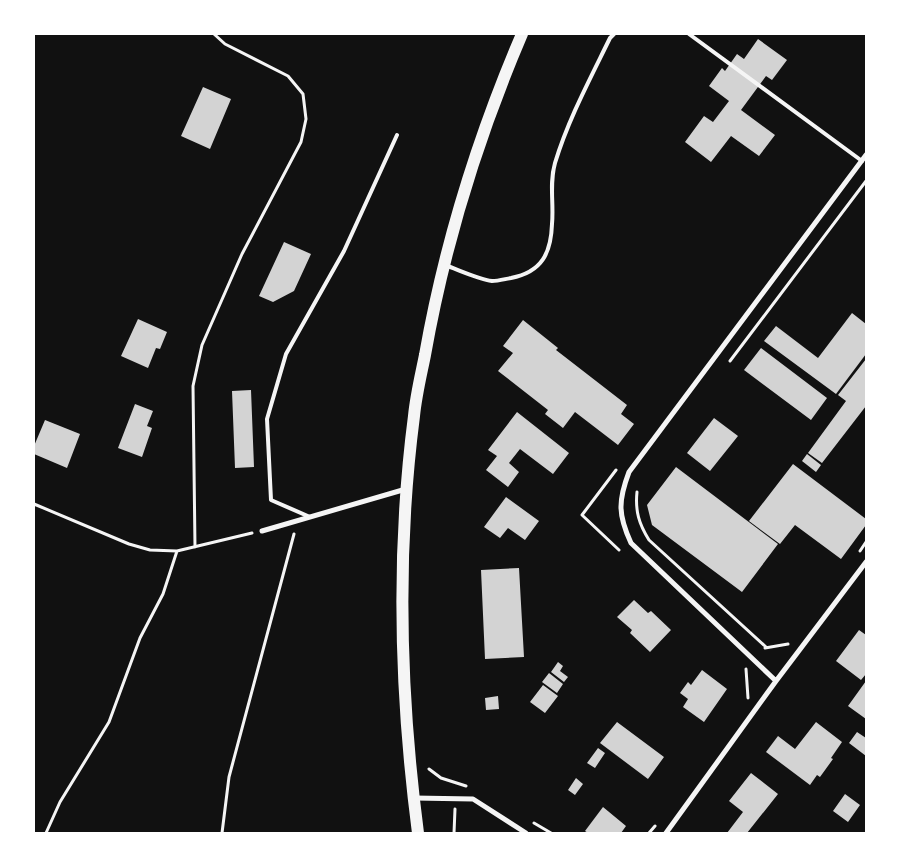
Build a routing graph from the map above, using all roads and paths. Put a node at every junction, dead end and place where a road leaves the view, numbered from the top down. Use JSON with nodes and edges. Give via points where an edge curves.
{"nodes":[{"id":1,"x":214,"y":34,"type":"edge"},
{"id":2,"x":522,"y":34,"type":"edge"},
{"id":3,"x":614,"y":34,"type":"edge"},
{"id":4,"x":689,"y":34,"type":"edge"},
{"id":5,"x":397,"y":135,"type":"dead end"},
{"id":6,"x":866,"y":155,"type":"edge"},
{"id":7,"x":862,"y":161,"type":"junction"},
{"id":8,"x":866,"y":182,"type":"edge"},
{"id":9,"x":443,"y":264,"type":"junction"},
{"id":10,"x":725,"y":368,"type":"dead end"},
{"id":11,"x":617,"y":468,"type":"dead end"},
{"id":12,"x":638,"y":486,"type":"dead end"},
{"id":13,"x":406,"y":489,"type":"junction"},
{"id":14,"x":34,"y":504,"type":"edge"},
{"id":15,"x":310,"y":517,"type":"junction"},
{"id":16,"x":296,"y":521,"type":"junction"},
{"id":17,"x":262,"y":531,"type":"joint"},
{"id":18,"x":195,"y":547,"type":"junction"},
{"id":19,"x":177,"y":551,"type":"junction"},
{"id":20,"x":625,"y":555,"type":"dead end"},
{"id":21,"x":866,"y":562,"type":"edge"},
{"id":22,"x":766,"y":647,"type":"dead end"},
{"id":23,"x":740,"y":663,"type":"dead end"},
{"id":24,"x":747,"y":670,"type":"dead end"},
{"id":25,"x":776,"y":681,"type":"junction"},
{"id":26,"x":414,"y":798,"type":"junction"},
{"id":27,"x":455,"y":798,"type":"junction"},
{"id":28,"x":46,"y":833,"type":"edge"},
{"id":29,"x":222,"y":833,"type":"edge"},
{"id":30,"x":418,"y":833,"type":"edge"},
{"id":31,"x":454,"y":833,"type":"edge"},
{"id":32,"x":526,"y":833,"type":"edge"},
{"id":33,"x":666,"y":833,"type":"edge"}],
"edges":[{"from":1,"to":18,"type":"path","via":[[225,44],[288,76],[303,94],[306,118],[301,142],[242,254],[202,345],[193,386]]},
{"from":2,"to":9,"type":"main road","via":[[490,111]]},
{"from":3,"to":9,"type":"lane","via":[[567,130],[554,165],[550,245],[541,263],[531,272],[517,277],[491,280]]},
{"from":4,"to":7,"type":"lane"},
{"from":5,"to":15,"type":"lane","via":[[344,251],[286,354],[268,420],[271,500]]},
{"from":6,"to":7,"type":"street"},
{"from":7,"to":25,"type":"street","via":[[629,472],[623,489],[620,508],[623,526],[631,543]]},
{"from":8,"to":10,"type":"path"},
{"from":9,"to":13,"type":"main road","via":[[414,414]]},
{"from":11,"to":20,"type":"path","via":[[582,515]]},
{"from":12,"to":22,"type":"path","via":[[637,514],[648,540]]},
{"from":13,"to":15,"type":"street"},
{"from":13,"to":26,"type":"main road","via":[[403,659],[407,743]]},
{"from":14,"to":19,"type":"path","via":[[129,544],[150,550]]},
{"from":15,"to":16,"type":"street"},
{"from":16,"to":17,"type":"street"},
{"from":16,"to":29,"type":"path","via":[[229,777]]},
{"from":17,"to":18,"type":"path"},
{"from":18,"to":19,"type":"path"},
{"from":19,"to":28,"type":"path","via":[[163,594],[140,638],[109,722],[60,802]]},
{"from":21,"to":25,"type":"street"},
{"from":23,"to":24,"type":"path"},
{"from":25,"to":33,"type":"street"},
{"from":26,"to":27,"type":"street"},
{"from":26,"to":30,"type":"main road"},
{"from":27,"to":31,"type":"path"},
{"from":27,"to":32,"type":"street","via":[[473,798]]}]}
